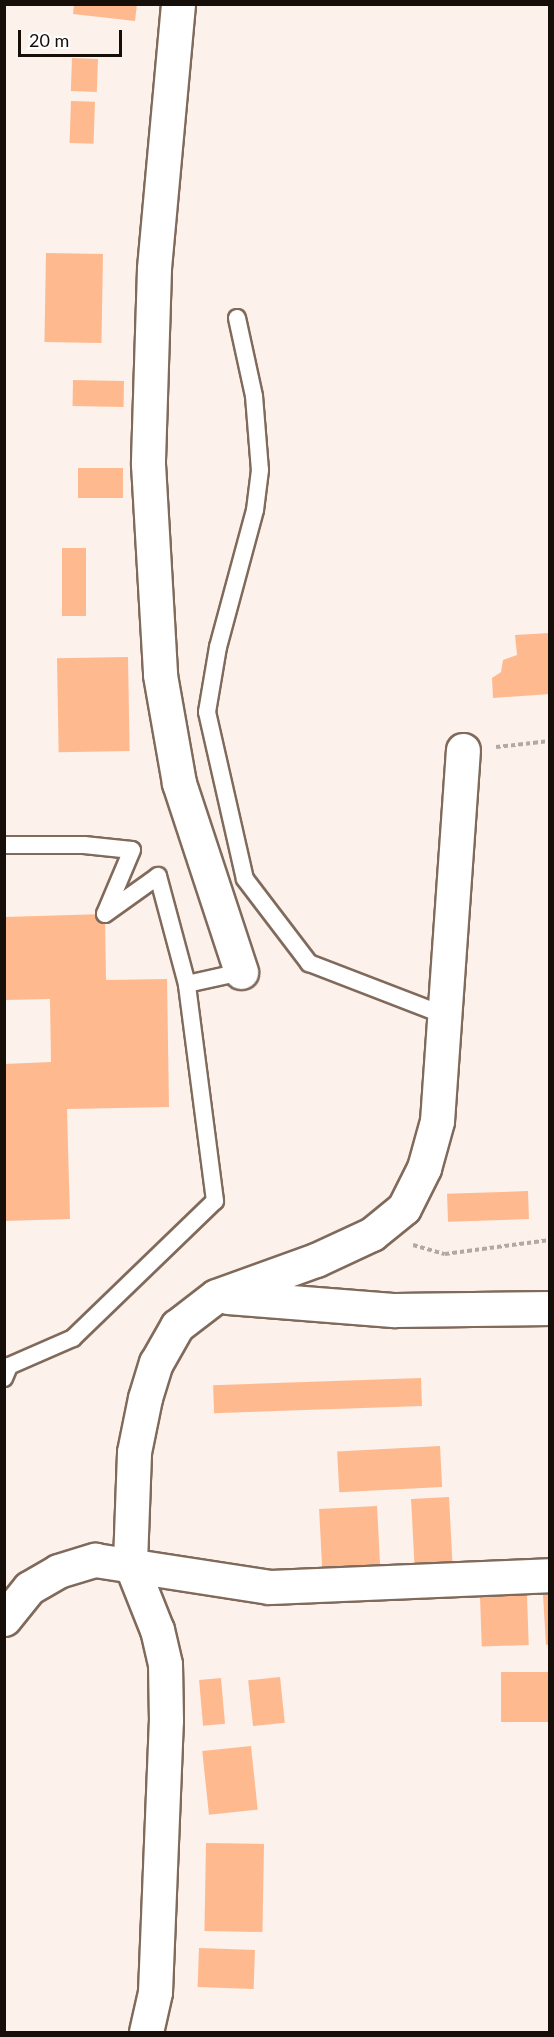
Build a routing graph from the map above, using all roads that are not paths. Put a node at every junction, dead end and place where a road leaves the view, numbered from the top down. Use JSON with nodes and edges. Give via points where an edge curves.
{"nodes":[{"id":1,"x":178,"y":4,"type":"edge"},
{"id":2,"x":237,"y":318,"type":"dead end"},
{"id":3,"x":463,"y":750,"type":"road end"},
{"id":4,"x":4,"y":845,"type":"edge"},
{"id":5,"x":240,"y":972,"type":"joint"},
{"id":6,"x":187,"y":984,"type":"junction"},
{"id":7,"x":446,"y":1016,"type":"junction"},
{"id":8,"x":216,"y":1296,"type":"junction"},
{"id":9,"x":549,"y":1308,"type":"edge"},
{"id":10,"x":4,"y":1378,"type":"edge"},
{"id":11,"x":130,"y":1562,"type":"junction"},
{"id":12,"x":549,"y":1575,"type":"edge"},
{"id":13,"x":4,"y":1619,"type":"edge"},
{"id":14,"x":146,"y":2032,"type":"edge"}],
"edges":[{"from":1,"to":5,"type":"street","via":[[154,269],[148,464],[160,675],[179,783]]},
{"from":2,"to":7,"type":"lane","via":[[254,396],[260,470],[255,510],[218,647],[207,712],[245,879],[309,963]]},
{"from":3,"to":7,"type":"street"},
{"from":4,"to":6,"type":"lane","via":[[84,845],[132,850],[105,914],[158,876]]},
{"from":5,"to":6,"type":"lane"},
{"from":6,"to":10,"type":"lane","via":[[215,1201],[73,1338],[9,1366]]},
{"from":7,"to":8,"type":"street","via":[[437,1121],[424,1168],[404,1208],[372,1234],[316,1260]]},
{"from":8,"to":9,"type":"street","via":[[395,1310]]},
{"from":8,"to":11,"type":"street","via":[[177,1326],[153,1372],[134,1452]]},
{"from":11,"to":12,"type":"street","via":[[240,1585],[269,1587]]},
{"from":11,"to":13,"type":"street","via":[[95,1560],[58,1571],[29,1588]]},
{"from":11,"to":14,"type":"street","via":[[165,1664],[160,1900],[154,1992]]}]}
